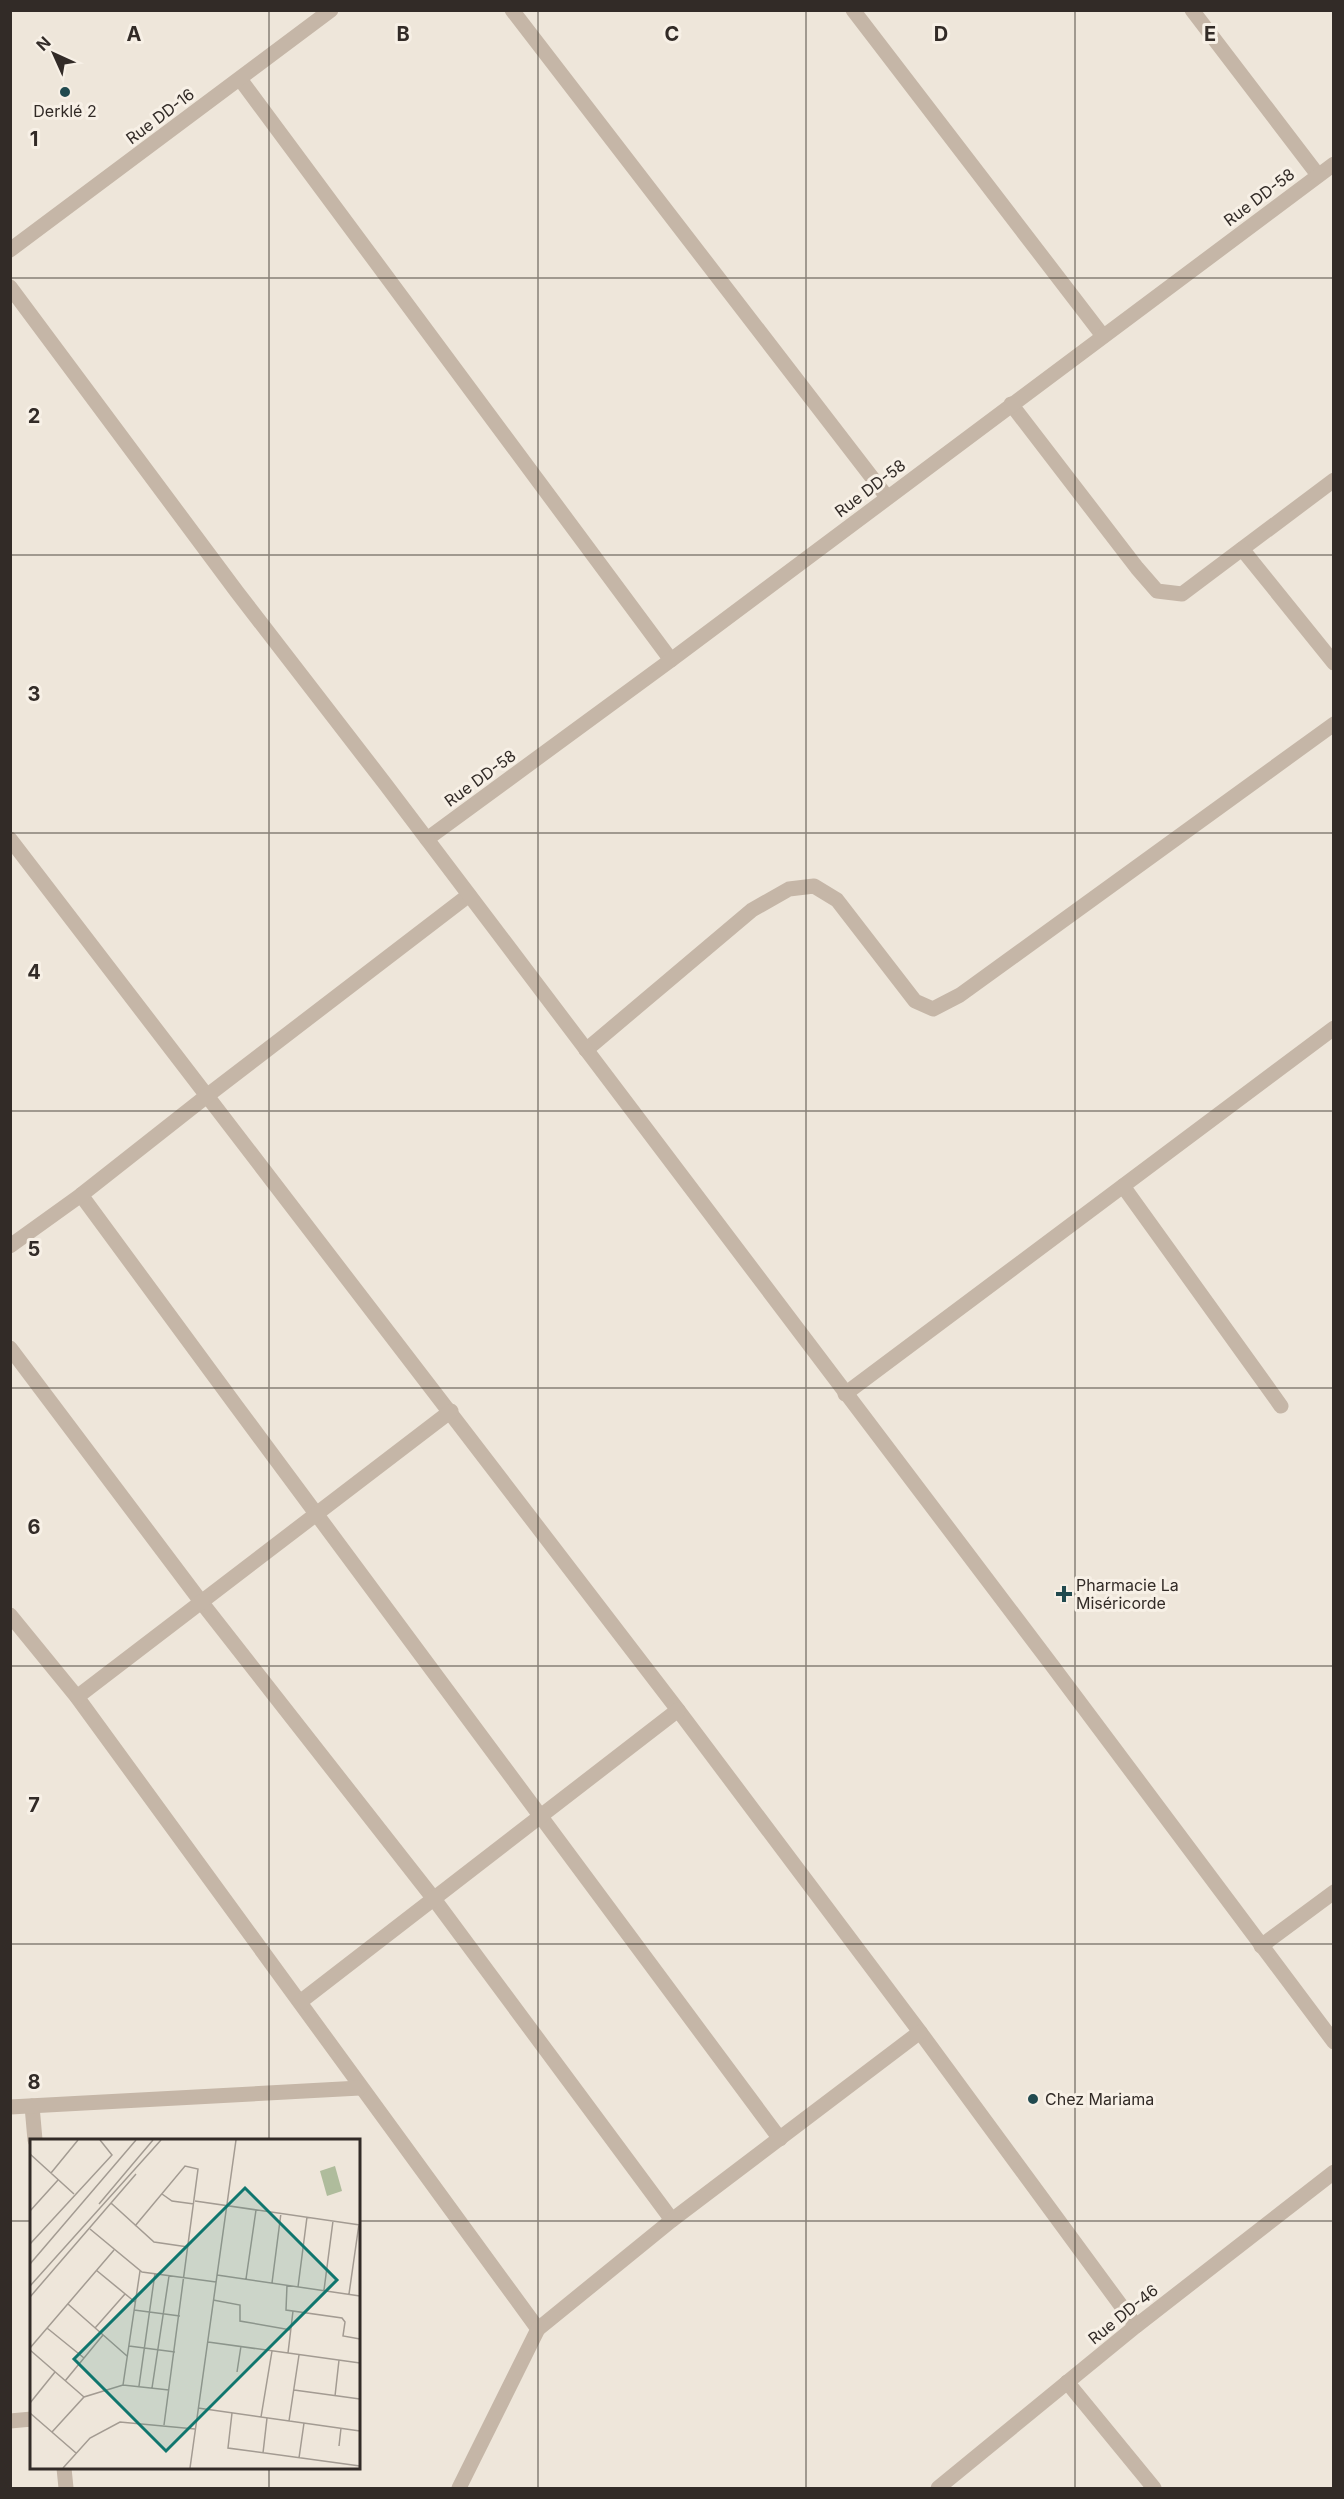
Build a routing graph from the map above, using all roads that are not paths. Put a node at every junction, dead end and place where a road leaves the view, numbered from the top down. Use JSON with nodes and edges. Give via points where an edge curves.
{"nodes":[{"id":1,"x":331,"y":10,"type":"edge"},
{"id":2,"x":512,"y":10,"type":"edge"},
{"id":3,"x":853,"y":10,"type":"edge"},
{"id":4,"x":1192,"y":10,"type":"edge"},
{"id":5,"x":240,"y":79,"type":"junction"},
{"id":6,"x":1334,"y":164,"type":"edge"},
{"id":7,"x":1318,"y":175,"type":"junction"},
{"id":8,"x":10,"y":250,"type":"edge"},
{"id":9,"x":10,"y":287,"type":"edge"},
{"id":10,"x":1103,"y":336,"type":"junction"},
{"id":11,"x":1011,"y":404,"type":"junction"},
{"id":12,"x":1334,"y":480,"type":"edge"},
{"id":13,"x":887,"y":497,"type":"junction"},
{"id":14,"x":1242,"y":549,"type":"junction"},
{"id":15,"x":671,"y":660,"type":"junction"},
{"id":16,"x":1334,"y":663,"type":"edge"},
{"id":17,"x":1334,"y":723,"type":"edge"},
{"id":18,"x":427,"y":839,"type":"junction"},
{"id":19,"x":12,"y":843,"type":"edge"},
{"id":20,"x":469,"y":895,"type":"junction"},
{"id":21,"x":1334,"y":1028,"type":"edge"},
{"id":22,"x":586,"y":1050,"type":"junction"},
{"id":23,"x":208,"y":1095,"type":"junction"},
{"id":24,"x":1123,"y":1186,"type":"junction"},
{"id":25,"x":81,"y":1195,"type":"junction"},
{"id":26,"x":10,"y":1246,"type":"edge"},
{"id":27,"x":10,"y":1348,"type":"edge"},
{"id":28,"x":845,"y":1394,"type":"junction"},
{"id":29,"x":1281,"y":1406,"type":"dead end"},
{"id":30,"x":451,"y":1411,"type":"junction"},
{"id":31,"x":315,"y":1516,"type":"junction"},
{"id":32,"x":202,"y":1603,"type":"junction"},
{"id":33,"x":10,"y":1615,"type":"edge"},
{"id":34,"x":26,"y":1637,"type":"junction"},
{"id":35,"x":10,"y":1639,"type":"edge"},
{"id":36,"x":76,"y":1697,"type":"junction"},
{"id":37,"x":678,"y":1710,"type":"junction"},
{"id":38,"x":542,"y":1816,"type":"junction"},
{"id":39,"x":1334,"y":1892,"type":"edge"},
{"id":40,"x":434,"y":1899,"type":"junction"},
{"id":41,"x":1261,"y":1946,"type":"junction"},
{"id":42,"x":300,"y":2002,"type":"junction"},
{"id":43,"x":920,"y":2032,"type":"junction"},
{"id":44,"x":1334,"y":2042,"type":"edge"},
{"id":45,"x":360,"y":2088,"type":"junction"},
{"id":46,"x":32,"y":2106,"type":"junction"},
{"id":47,"x":10,"y":2107,"type":"edge"},
{"id":48,"x":35,"y":2139,"type":"edge"},
{"id":49,"x":780,"y":2139,"type":"junction"},
{"id":50,"x":1334,"y":2172,"type":"edge"},
{"id":51,"x":672,"y":2220,"type":"junction"},
{"id":52,"x":1136,"y":2326,"type":"junction"},
{"id":53,"x":538,"y":2329,"type":"junction"},
{"id":54,"x":1067,"y":2382,"type":"junction"},
{"id":55,"x":30,"y":2419,"type":"edge"},
{"id":56,"x":10,"y":2421,"type":"edge"},
{"id":57,"x":64,"y":2469,"type":"edge"},
{"id":58,"x":66,"y":2488,"type":"edge"},
{"id":59,"x":459,"y":2488,"type":"edge"},
{"id":60,"x":938,"y":2488,"type":"edge"},
{"id":61,"x":1154,"y":2488,"type":"edge"}],
"edges":[{"from":1,"to":5,"type":"street","name":"Rue DD-16"},
{"from":2,"to":13,"type":"street"},
{"from":3,"to":10,"type":"street"},
{"from":4,"to":7,"type":"street"},
{"from":5,"to":8,"type":"street","name":"Rue DD-16"},
{"from":5,"to":15,"type":"street"},
{"from":6,"to":7,"type":"street","name":"Rue DD-58"},
{"from":7,"to":10,"type":"street","name":"Rue DD-58"},
{"from":9,"to":18,"type":"street"},
{"from":10,"to":11,"type":"street","name":"Rue DD-58"},
{"from":11,"to":13,"type":"street","name":"Rue DD-58"},
{"from":11,"to":14,"type":"street","via":[[1157,591],[1182,594]]},
{"from":12,"to":14,"type":"street"},
{"from":13,"to":15,"type":"street","name":"Rue DD-58"},
{"from":14,"to":16,"type":"street"},
{"from":15,"to":18,"type":"street","name":"Rue DD-58"},
{"from":17,"to":22,"type":"street","via":[[960,995],[933,1009],[915,1001],[837,900],[814,886],[789,890],[753,910]]},
{"from":18,"to":20,"type":"street"},
{"from":19,"to":23,"type":"street"},
{"from":20,"to":22,"type":"street"},
{"from":20,"to":23,"type":"street"},
{"from":21,"to":24,"type":"street"},
{"from":22,"to":28,"type":"street"},
{"from":23,"to":25,"type":"street"},
{"from":23,"to":30,"type":"street"},
{"from":24,"to":28,"type":"street"},
{"from":24,"to":29,"type":"street"},
{"from":25,"to":26,"type":"street"},
{"from":25,"to":31,"type":"street"},
{"from":27,"to":32,"type":"street"},
{"from":28,"to":41,"type":"street"},
{"from":30,"to":31,"type":"street"},
{"from":30,"to":37,"type":"street"},
{"from":31,"to":32,"type":"street"},
{"from":31,"to":38,"type":"street"},
{"from":32,"to":36,"type":"street"},
{"from":32,"to":40,"type":"street"},
{"from":33,"to":34,"type":"street"},
{"from":34,"to":35,"type":"street"},
{"from":34,"to":36,"type":"street"},
{"from":36,"to":42,"type":"street"},
{"from":37,"to":38,"type":"street"},
{"from":37,"to":43,"type":"street"},
{"from":38,"to":40,"type":"street"},
{"from":38,"to":49,"type":"street"},
{"from":39,"to":41,"type":"street"},
{"from":40,"to":42,"type":"street"},
{"from":40,"to":51,"type":"street"},
{"from":41,"to":44,"type":"street"},
{"from":42,"to":45,"type":"street"},
{"from":43,"to":49,"type":"street"},
{"from":43,"to":52,"type":"street"},
{"from":45,"to":46,"type":"street"},
{"from":45,"to":53,"type":"street"},
{"from":46,"to":47,"type":"street"},
{"from":46,"to":48,"type":"street"},
{"from":49,"to":51,"type":"street"},
{"from":50,"to":52,"type":"street","name":"Rue DD-46"},
{"from":51,"to":53,"type":"street"},
{"from":52,"to":54,"type":"street","name":"Rue DD-46"},
{"from":53,"to":59,"type":"street"},
{"from":54,"to":60,"type":"street","name":"Rue DD-46"},
{"from":54,"to":61,"type":"street"},
{"from":55,"to":56,"type":"street"},
{"from":57,"to":58,"type":"street"}]}
